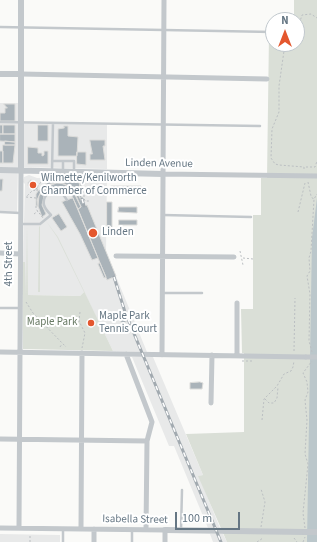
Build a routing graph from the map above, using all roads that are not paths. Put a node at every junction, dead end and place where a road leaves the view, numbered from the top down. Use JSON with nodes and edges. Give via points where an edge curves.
{"nodes":[{"id":1,"x":22,"y":0,"type":"edge"},
{"id":2,"x":164,"y":0,"type":"edge"},
{"id":3,"x":0,"y":27,"type":"edge"},
{"id":4,"x":21,"y":28,"type":"junction"},
{"id":5,"x":164,"y":30,"type":"junction"},
{"id":6,"x":265,"y":32,"type":"edge"},
{"id":7,"x":0,"y":74,"type":"edge"},
{"id":8,"x":21,"y":74,"type":"junction"},
{"id":9,"x":164,"y":77,"type":"junction"},
{"id":10,"x":267,"y":78,"type":"dead end"},
{"id":11,"x":0,"y":122,"type":"edge"},
{"id":12,"x":21,"y":122,"type":"junction"},
{"id":13,"x":53,"y":123,"type":"junction"},
{"id":14,"x":163,"y":125,"type":"junction"},
{"id":15,"x":260,"y":126,"type":"dead end"},
{"id":16,"x":52,"y":161,"type":"junction"},
{"id":17,"x":63,"y":161,"type":"junction"},
{"id":18,"x":0,"y":170,"type":"edge"},
{"id":19,"x":21,"y":171,"type":"junction"},
{"id":20,"x":52,"y":172,"type":"junction"},
{"id":21,"x":63,"y":172,"type":"junction"},
{"id":22,"x":74,"y":172,"type":"junction"},
{"id":23,"x":163,"y":174,"type":"junction"},
{"id":24,"x":317,"y":176,"type":"edge"},
{"id":25,"x":67,"y":200,"type":"dead end"},
{"id":26,"x":0,"y":212,"type":"edge"},
{"id":27,"x":20,"y":213,"type":"junction"},
{"id":28,"x":163,"y":215,"type":"junction"},
{"id":29,"x":251,"y":217,"type":"dead end"},
{"id":30,"x":20,"y":224,"type":"junction"},
{"id":31,"x":0,"y":253,"type":"edge"},
{"id":32,"x":20,"y":254,"type":"junction"},
{"id":33,"x":116,"y":256,"type":"dead end"},
{"id":34,"x":162,"y":256,"type":"junction"},
{"id":35,"x":234,"y":257,"type":"dead end"},
{"id":36,"x":162,"y":293,"type":"junction"},
{"id":37,"x":202,"y":293,"type":"dead end"},
{"id":38,"x":237,"y":303,"type":"dead end"},
{"id":39,"x":0,"y":308,"type":"edge"},
{"id":40,"x":20,"y":308,"type":"junction"},
{"id":41,"x":82,"y":350,"type":"junction"},
{"id":42,"x":0,"y":352,"type":"edge"},
{"id":43,"x":20,"y":352,"type":"junction"},
{"id":44,"x":126,"y":354,"type":"junction"},
{"id":45,"x":162,"y":355,"type":"junction"},
{"id":46,"x":212,"y":355,"type":"junction"},
{"id":47,"x":237,"y":356,"type":"junction"},
{"id":48,"x":317,"y":357,"type":"edge"},
{"id":49,"x":211,"y":403,"type":"dead end"},
{"id":50,"x":0,"y":439,"type":"edge"},
{"id":51,"x":19,"y":439,"type":"junction"},
{"id":52,"x":81,"y":440,"type":"junction"},
{"id":53,"x":147,"y":441,"type":"junction"},
{"id":54,"x":182,"y":490,"type":"dead end"},
{"id":55,"x":0,"y":528,"type":"edge"},
{"id":56,"x":19,"y":528,"type":"junction"},
{"id":57,"x":63,"y":529,"type":"junction"},
{"id":58,"x":81,"y":529,"type":"junction"},
{"id":59,"x":94,"y":529,"type":"junction"},
{"id":60,"x":132,"y":530,"type":"junction"},
{"id":61,"x":146,"y":530,"type":"junction"},
{"id":62,"x":166,"y":530,"type":"junction"},
{"id":63,"x":181,"y":531,"type":"junction"},
{"id":64,"x":317,"y":532,"type":"edge"},
{"id":65,"x":63,"y":542,"type":"edge"},
{"id":66,"x":94,"y":542,"type":"edge"},
{"id":67,"x":132,"y":542,"type":"edge"},
{"id":68,"x":165,"y":542,"type":"edge"}],
"edges":[{"from":1,"to":4,"type":"street","name":"4th Street"},
{"from":2,"to":5,"type":"street"},
{"from":3,"to":4,"type":"lane"},
{"from":4,"to":5,"type":"lane"},
{"from":4,"to":8,"type":"street","name":"4th Street"},
{"from":5,"to":6,"type":"lane"},
{"from":5,"to":9,"type":"street"},
{"from":7,"to":8,"type":"street"},
{"from":8,"to":9,"type":"street"},
{"from":8,"to":12,"type":"street","name":"4th Street"},
{"from":9,"to":10,"type":"street"},
{"from":9,"to":14,"type":"street"},
{"from":11,"to":12,"type":"lane"},
{"from":12,"to":13,"type":"lane"},
{"from":12,"to":19,"type":"street","name":"4th Street"},
{"from":13,"to":14,"type":"lane"},
{"from":13,"to":16,"type":"lane"},
{"from":14,"to":15,"type":"lane"},
{"from":14,"to":23,"type":"street"},
{"from":16,"to":17,"type":"lane"},
{"from":16,"to":20,"type":"lane"},
{"from":17,"to":21,"type":"lane"},
{"from":17,"to":22,"type":"lane","via":[[74,161]]},
{"from":18,"to":19,"type":"street","name":"Linden Avenue"},
{"from":19,"to":20,"type":"street","name":"Linden Avenue"},
{"from":19,"to":27,"type":"street","name":"4th Street"},
{"from":20,"to":21,"type":"street","name":"Linden Avenue"},
{"from":21,"to":22,"type":"street","name":"Linden Avenue"},
{"from":22,"to":23,"type":"street","name":"Linden Avenue"},
{"from":23,"to":24,"type":"street","name":"Linden Avenue"},
{"from":23,"to":28,"type":"street"},
{"from":25,"to":30,"type":"lane","via":[[60,190],[52,191],[45,197],[44,202],[51,216],[40,224]]},
{"from":26,"to":27,"type":"lane"},
{"from":27,"to":30,"type":"street","name":"4th Street"},
{"from":28,"to":29,"type":"lane"},
{"from":28,"to":34,"type":"street"},
{"from":30,"to":32,"type":"street","name":"4th Street"},
{"from":31,"to":32,"type":"street"},
{"from":32,"to":40,"type":"street","name":"4th Street"},
{"from":33,"to":34,"type":"street"},
{"from":34,"to":35,"type":"street"},
{"from":34,"to":36,"type":"street"},
{"from":36,"to":37,"type":"lane"},
{"from":36,"to":45,"type":"street"},
{"from":38,"to":47,"type":"street"},
{"from":39,"to":40,"type":"lane"},
{"from":40,"to":43,"type":"street","name":"4th Street"},
{"from":41,"to":43,"type":"street"},
{"from":41,"to":44,"type":"street"},
{"from":41,"to":52,"type":"street"},
{"from":42,"to":43,"type":"street"},
{"from":43,"to":51,"type":"street","name":"4th Street"},
{"from":44,"to":45,"type":"street"},
{"from":44,"to":53,"type":"street","via":[[151,418],[152,428]]},
{"from":45,"to":46,"type":"street"},
{"from":46,"to":47,"type":"street"},
{"from":46,"to":49,"type":"street"},
{"from":47,"to":48,"type":"street","bridge":true},
{"from":50,"to":51,"type":"street"},
{"from":51,"to":52,"type":"street"},
{"from":51,"to":56,"type":"street","name":"4th Street"},
{"from":52,"to":53,"type":"street"},
{"from":52,"to":58,"type":"street"},
{"from":53,"to":61,"type":"street"},
{"from":54,"to":63,"type":"lane"},
{"from":55,"to":56,"type":"street","name":"Isabella Street"},
{"from":56,"to":57,"type":"street","name":"Isabella Street"},
{"from":57,"to":58,"type":"street","name":"Isabella Street"},
{"from":57,"to":65,"type":"lane"},
{"from":58,"to":59,"type":"street","name":"Isabella Street"},
{"from":59,"to":60,"type":"street","name":"Isabella Street"},
{"from":59,"to":66,"type":"street"},
{"from":60,"to":61,"type":"street","name":"Isabella Street"},
{"from":60,"to":67,"type":"lane"},
{"from":61,"to":62,"type":"street","name":"Isabella Street"},
{"from":62,"to":63,"type":"street","name":"Isabella Street"},
{"from":62,"to":68,"type":"street"},
{"from":63,"to":64,"type":"street","name":"Isabella Street","bridge":true}]}
